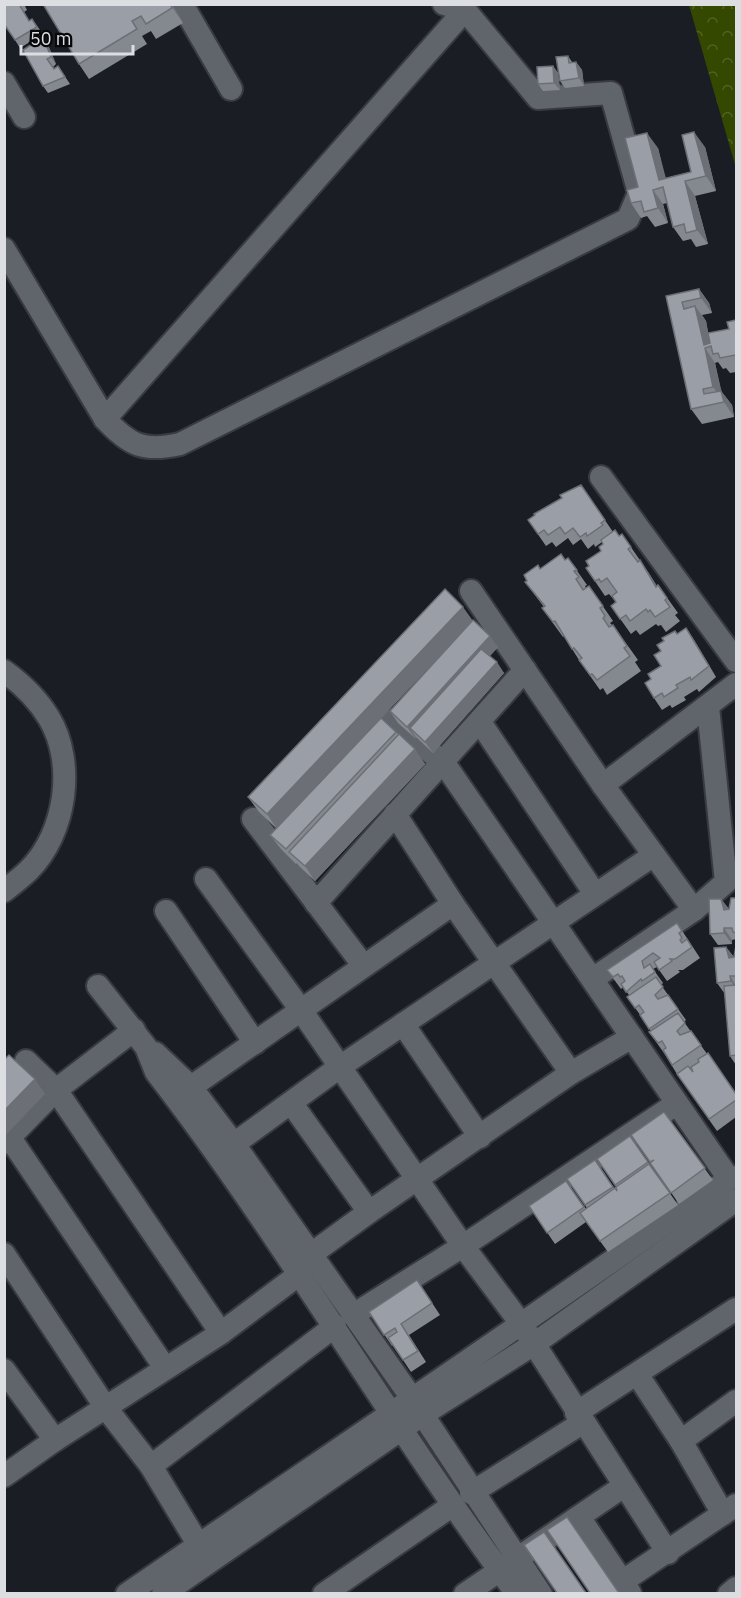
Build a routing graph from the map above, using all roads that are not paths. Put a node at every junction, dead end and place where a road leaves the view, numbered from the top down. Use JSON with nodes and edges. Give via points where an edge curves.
{"nodes":[{"id":1,"x":182,"y":4,"type":"edge"},
{"id":2,"x":454,"y":7,"type":"edge"},
{"id":3,"x":4,"y":83,"type":"edge"},
{"id":4,"x":231,"y":89,"type":"dead end"},
{"id":5,"x":24,"y":117,"type":"dead end"},
{"id":6,"x":4,"y":249,"type":"edge"},
{"id":7,"x":105,"y":419,"type":"junction"},
{"id":8,"x":601,"y":477,"type":"dead end"},
{"id":9,"x":471,"y":591,"type":"dead end"},
{"id":10,"x":489,"y":618,"type":"junction"},
{"id":11,"x":473,"y":635,"type":"edge"},
{"id":12,"x":736,"y":661,"type":"edge"},
{"id":13,"x":525,"y":670,"type":"junction"},
{"id":14,"x":4,"y":671,"type":"edge"},
{"id":15,"x":736,"y":684,"type":"edge"},
{"id":16,"x":408,"y":704,"type":"edge"},
{"id":17,"x":708,"y":708,"type":"junction"},
{"id":18,"x":392,"y":721,"type":"junction"},
{"id":19,"x":480,"y":722,"type":"junction"},
{"id":20,"x":376,"y":738,"type":"edge"},
{"id":21,"x":444,"y":763,"type":"junction"},
{"id":22,"x":603,"y":785,"type":"junction"},
{"id":23,"x":395,"y":814,"type":"junction"},
{"id":24,"x":253,"y":819,"type":"edge"},
{"id":25,"x":289,"y":830,"type":"edge"},
{"id":26,"x":274,"y":847,"type":"junction"},
{"id":27,"x":654,"y":855,"type":"junction"},
{"id":28,"x":206,"y":879,"type":"dead end"},
{"id":29,"x":4,"y":891,"type":"edge"},
{"id":30,"x":595,"y":894,"type":"junction"},
{"id":31,"x":316,"y":903,"type":"junction"},
{"id":32,"x":453,"y":904,"type":"junction"},
{"id":33,"x":166,"y":910,"type":"dead end"},
{"id":34,"x":694,"y":910,"type":"junction"},
{"id":35,"x":554,"y":922,"type":"junction"},
{"id":36,"x":493,"y":961,"type":"junction"},
{"id":37,"x":363,"y":965,"type":"junction"},
{"id":38,"x":594,"y":978,"type":"junction"},
{"id":39,"x":98,"y":986,"type":"dead end"},
{"id":40,"x":301,"y":1010,"type":"junction"},
{"id":41,"x":403,"y":1024,"type":"junction"},
{"id":42,"x":632,"y":1037,"type":"junction"},
{"id":43,"x":140,"y":1038,"type":"junction"},
{"id":44,"x":255,"y":1043,"type":"junction"},
{"id":45,"x":26,"y":1061,"type":"dead end"},
{"id":46,"x":341,"y":1066,"type":"junction"},
{"id":47,"x":571,"y":1073,"type":"junction"},
{"id":48,"x":191,"y":1087,"type":"junction"},
{"id":49,"x":56,"y":1090,"type":"junction"},
{"id":50,"x":292,"y":1104,"type":"junction"},
{"id":51,"x":676,"y":1104,"type":"junction"},
{"id":52,"x":480,"y":1137,"type":"junction"},
{"id":53,"x":7,"y":1140,"type":"edge"},
{"id":54,"x":234,"y":1144,"type":"junction"},
{"id":55,"x":418,"y":1179,"type":"junction"},
{"id":56,"x":734,"y":1185,"type":"edge"},
{"id":57,"x":369,"y":1212,"type":"junction"},
{"id":58,"x":463,"y":1246,"type":"junction"},
{"id":59,"x":4,"y":1254,"type":"edge"},
{"id":60,"x":302,"y":1264,"type":"junction"},
{"id":61,"x":736,"y":1309,"type":"edge"},
{"id":62,"x":344,"y":1321,"type":"junction"},
{"id":63,"x":221,"y":1333,"type":"junction"},
{"id":64,"x":528,"y":1334,"type":"junction"},
{"id":65,"x":165,"y":1368,"type":"junction"},
{"id":66,"x":4,"y":1370,"type":"edge"},
{"id":67,"x":637,"y":1374,"type":"junction"},
{"id":68,"x":11,"y":1394,"type":"edge"},
{"id":69,"x":736,"y":1401,"type":"edge"},
{"id":70,"x":416,"y":1406,"type":"junction"},
{"id":71,"x":106,"y":1408,"type":"junction"},
{"id":72,"x":579,"y":1418,"type":"junction"},
{"id":73,"x":397,"y":1420,"type":"junction"},
{"id":74,"x":56,"y":1440,"type":"junction"},
{"id":75,"x":681,"y":1441,"type":"junction"},
{"id":76,"x":151,"y":1466,"type":"junction"},
{"id":77,"x":4,"y":1476,"type":"edge"},
{"id":78,"x":624,"y":1486,"type":"junction"},
{"id":79,"x":462,"y":1499,"type":"junction"},
{"id":80,"x":730,"y":1509,"type":"edge"},
{"id":81,"x":579,"y":1517,"type":"junction"},
{"id":82,"x":198,"y":1544,"type":"junction"},
{"id":83,"x":668,"y":1553,"type":"junction"},
{"id":84,"x":507,"y":1564,"type":"junction"},
{"id":85,"x":627,"y":1587,"type":"edge"},
{"id":86,"x":736,"y":1588,"type":"edge"},
{"id":87,"x":127,"y":1593,"type":"edge"},
{"id":88,"x":163,"y":1593,"type":"edge"},
{"id":89,"x":324,"y":1593,"type":"edge"},
{"id":90,"x":465,"y":1593,"type":"edge"},
{"id":91,"x":517,"y":1593,"type":"edge"},
{"id":92,"x":541,"y":1593,"type":"edge"},
{"id":93,"x":729,"y":1593,"type":"edge"}],
"edges":[{"from":1,"to":4,"type":"street"},
{"from":2,"to":7,"type":"street"},
{"from":2,"to":7,"type":"street","via":[[538,98],[611,93],[639,193],[628,219],[180,444],[141,446],[123,438]]},
{"from":3,"to":5,"type":"street"},
{"from":6,"to":7,"type":"street"},
{"from":8,"to":12,"type":"street"},
{"from":9,"to":10,"type":"street"},
{"from":10,"to":11,"type":"street"},
{"from":10,"to":13,"type":"street"},
{"from":13,"to":19,"type":"street"},
{"from":13,"to":22,"type":"street"},
{"from":14,"to":29,"type":"street","via":[[26,687],[50,719],[62,757],[63,797],[52,835],[31,868]]},
{"from":15,"to":17,"type":"street"},
{"from":16,"to":18,"type":"street"},
{"from":17,"to":22,"type":"street"},
{"from":17,"to":34,"type":"street","via":[[726,882]]},
{"from":18,"to":20,"type":"street"},
{"from":18,"to":21,"type":"street"},
{"from":19,"to":21,"type":"street"},
{"from":19,"to":30,"type":"street"},
{"from":21,"to":23,"type":"street"},
{"from":21,"to":35,"type":"street"},
{"from":22,"to":27,"type":"street"},
{"from":23,"to":31,"type":"street"},
{"from":23,"to":32,"type":"street"},
{"from":24,"to":26,"type":"street"},
{"from":25,"to":26,"type":"street"},
{"from":26,"to":31,"type":"street"},
{"from":27,"to":30,"type":"street"},
{"from":27,"to":34,"type":"street"},
{"from":28,"to":40,"type":"street"},
{"from":30,"to":35,"type":"street"},
{"from":31,"to":37,"type":"street"},
{"from":32,"to":36,"type":"street"},
{"from":32,"to":37,"type":"street"},
{"from":33,"to":44,"type":"street"},
{"from":34,"to":38,"type":"street"},
{"from":35,"to":36,"type":"street"},
{"from":35,"to":38,"type":"street"},
{"from":36,"to":41,"type":"street"},
{"from":36,"to":47,"type":"street"},
{"from":37,"to":40,"type":"street"},
{"from":38,"to":42,"type":"street"},
{"from":39,"to":43,"type":"street"},
{"from":40,"to":44,"type":"street"},
{"from":40,"to":46,"type":"street"},
{"from":41,"to":46,"type":"street"},
{"from":41,"to":52,"type":"street"},
{"from":42,"to":47,"type":"street"},
{"from":42,"to":51,"type":"street"},
{"from":43,"to":48,"type":"street"},
{"from":43,"to":49,"type":"street"},
{"from":43,"to":60,"type":"street","via":[[156,1072]]},
{"from":44,"to":48,"type":"street"},
{"from":45,"to":49,"type":"street"},
{"from":46,"to":50,"type":"street"},
{"from":46,"to":55,"type":"street"},
{"from":47,"to":52,"type":"street"},
{"from":48,"to":54,"type":"street"},
{"from":49,"to":53,"type":"street"},
{"from":49,"to":63,"type":"street"},
{"from":50,"to":54,"type":"street"},
{"from":50,"to":57,"type":"street"},
{"from":51,"to":56,"type":"street"},
{"from":51,"to":58,"type":"street"},
{"from":52,"to":55,"type":"street"},
{"from":53,"to":65,"type":"street"},
{"from":54,"to":60,"type":"street"},
{"from":55,"to":57,"type":"street"},
{"from":55,"to":58,"type":"street"},
{"from":56,"to":64,"type":"street"},
{"from":57,"to":60,"type":"street"},
{"from":58,"to":62,"type":"street"},
{"from":58,"to":64,"type":"street"},
{"from":59,"to":71,"type":"street"},
{"from":60,"to":62,"type":"street"},
{"from":60,"to":63,"type":"street"},
{"from":61,"to":67,"type":"street"},
{"from":62,"to":70,"type":"street"},
{"from":62,"to":73,"type":"street"},
{"from":62,"to":76,"type":"street"},
{"from":63,"to":65,"type":"street"},
{"from":64,"to":70,"type":"street"},
{"from":64,"to":72,"type":"street"},
{"from":65,"to":71,"type":"street"},
{"from":66,"to":68,"type":"street"},
{"from":67,"to":72,"type":"street"},
{"from":67,"to":75,"type":"street"},
{"from":68,"to":74,"type":"street"},
{"from":69,"to":75,"type":"street"},
{"from":70,"to":73,"type":"street"},
{"from":70,"to":79,"type":"street"},
{"from":71,"to":74,"type":"street"},
{"from":71,"to":76,"type":"street"},
{"from":72,"to":78,"type":"street"},
{"from":72,"to":79,"type":"street"},
{"from":73,"to":79,"type":"street"},
{"from":73,"to":82,"type":"street"},
{"from":73,"to":88,"type":"street"},
{"from":74,"to":77,"type":"street"},
{"from":75,"to":80,"type":"street"},
{"from":76,"to":82,"type":"street"},
{"from":78,"to":81,"type":"street"},
{"from":78,"to":83,"type":"street"},
{"from":79,"to":84,"type":"street"},
{"from":79,"to":89,"type":"street"},
{"from":80,"to":83,"type":"street"},
{"from":81,"to":84,"type":"street"},
{"from":81,"to":85,"type":"street"},
{"from":82,"to":87,"type":"street"},
{"from":83,"to":85,"type":"street"},
{"from":84,"to":90,"type":"street"},
{"from":84,"to":91,"type":"street"},
{"from":84,"to":92,"type":"street"},
{"from":86,"to":93,"type":"street"}]}
